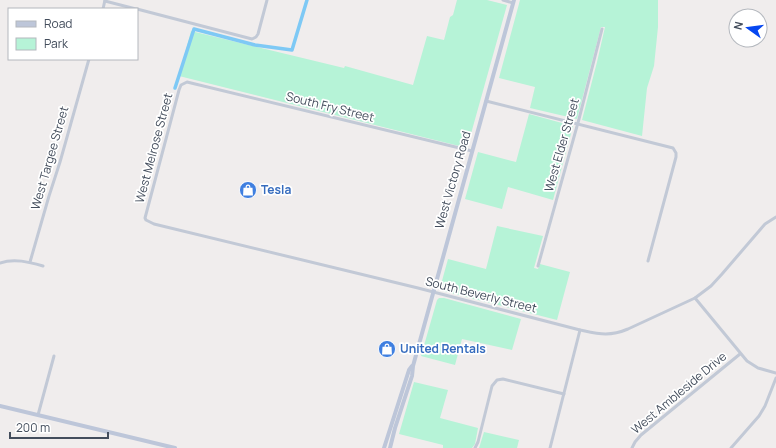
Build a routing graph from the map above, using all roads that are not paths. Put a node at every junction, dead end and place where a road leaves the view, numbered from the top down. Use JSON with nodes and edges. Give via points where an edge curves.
{"nodes":[{"id":1,"x":267,"y":0,"type":"edge"},
{"id":2,"x":503,"y":0,"type":"edge"},
{"id":3,"x":105,"y":1,"type":"edge"},
{"id":4,"x":514,"y":1,"type":"edge"},
{"id":5,"x":132,"y":8,"type":"edge"},
{"id":6,"x":138,"y":10,"type":"edge"},
{"id":7,"x":602,"y":28,"type":"dead end"},
{"id":8,"x":89,"y":60,"type":"edge"},
{"id":9,"x":184,"y":83,"type":"joint"},
{"id":10,"x":486,"y":100,"type":"junction"},
{"id":11,"x":578,"y":123,"type":"junction"},
{"id":12,"x":472,"y":151,"type":"junction"},
{"id":13,"x":776,"y":217,"type":"edge"},
{"id":14,"x":146,"y":220,"type":"joint"},
{"id":15,"x":648,"y":261,"type":"dead end"},
{"id":16,"x":30,"y":262,"type":"junction"},
{"id":17,"x":0,"y":264,"type":"edge"},
{"id":18,"x":43,"y":266,"type":"dead end"},
{"id":19,"x":538,"y":266,"type":"dead end"},
{"id":20,"x":433,"y":293,"type":"junction"},
{"id":21,"x":695,"y":298,"type":"junction"},
{"id":22,"x":580,"y":330,"type":"junction"},
{"id":23,"x":740,"y":354,"type":"junction"},
{"id":24,"x":54,"y":356,"type":"dead end"},
{"id":25,"x":412,"y":366,"type":"junction"},
{"id":26,"x":776,"y":373,"type":"edge"},
{"id":27,"x":776,"y":378,"type":"edge"},
{"id":28,"x":405,"y":381,"type":"junction"},
{"id":29,"x":564,"y":394,"type":"junction"},
{"id":30,"x":404,"y":401,"type":"junction"},
{"id":31,"x":0,"y":406,"type":"edge"},
{"id":32,"x":38,"y":415,"type":"junction"},
{"id":33,"x":175,"y":448,"type":"edge"},
{"id":34,"x":384,"y":448,"type":"edge"},
{"id":35,"x":390,"y":448,"type":"edge"},
{"id":36,"x":475,"y":448,"type":"edge"},
{"id":37,"x":550,"y":448,"type":"edge"},
{"id":38,"x":632,"y":448,"type":"edge"},
{"id":39,"x":730,"y":448,"type":"edge"}],
"edges":[{"from":1,"to":6,"type":"street","via":[[258,34],[250,39]]},
{"from":2,"to":4,"type":"street"},
{"from":3,"to":5,"type":"street"},
{"from":4,"to":10,"type":"main road","name":"West Victory Road"},
{"from":7,"to":11,"type":"street","name":"West Elder Street"},
{"from":8,"to":16,"type":"street","name":"West Targee Street"},
{"from":9,"to":12,"type":"street","name":"South Fry Street","via":[[190,82]]},
{"from":9,"to":14,"type":"street","name":"West Melrose Street","via":[[179,90],[145,215]]},
{"from":10,"to":11,"type":"street"},
{"from":10,"to":12,"type":"main road","name":"West Victory Road"},
{"from":11,"to":15,"type":"street","via":[[672,147],[675,150],[676,157]]},
{"from":11,"to":19,"type":"street","name":"West Elder Street"},
{"from":12,"to":20,"type":"main road","name":"West Victory Road"},
{"from":13,"to":21,"type":"street","name":"South Beverly Street","via":[[765,224],[711,286]]},
{"from":14,"to":20,"type":"street","name":"South Beverly Street"},
{"from":16,"to":17,"type":"street"},
{"from":16,"to":18,"type":"street"},
{"from":20,"to":22,"type":"street","name":"South Beverly Street"},
{"from":20,"to":25,"type":"main road","name":"West Victory Road"},
{"from":21,"to":22,"type":"street","name":"South Beverly Street","via":[[617,334],[607,335]]},
{"from":21,"to":23,"type":"street"},
{"from":22,"to":29,"type":"street"},
{"from":23,"to":26,"type":"street","via":[[752,365]]},
{"from":23,"to":38,"type":"street","name":"West Ambleside Drive","via":[[641,435]]},
{"from":24,"to":32,"type":"street"},
{"from":25,"to":28,"type":"main road","name":"West Victory Road"},
{"from":25,"to":30,"type":"main road","name":"West Victory Road","via":[[412,376]]},
{"from":27,"to":39,"type":"street","via":[[759,416]]},
{"from":28,"to":30,"type":"main road","name":"West Victory Road","via":[[407,384]]},
{"from":28,"to":34,"type":"main road","name":"West Victory Road"},
{"from":29,"to":36,"type":"street","via":[[503,379],[497,380],[492,386]]},
{"from":29,"to":37,"type":"street"},
{"from":30,"to":35,"type":"main road","name":"West Victory Road"},
{"from":31,"to":32,"type":"main road"},
{"from":32,"to":33,"type":"main road"}]}
